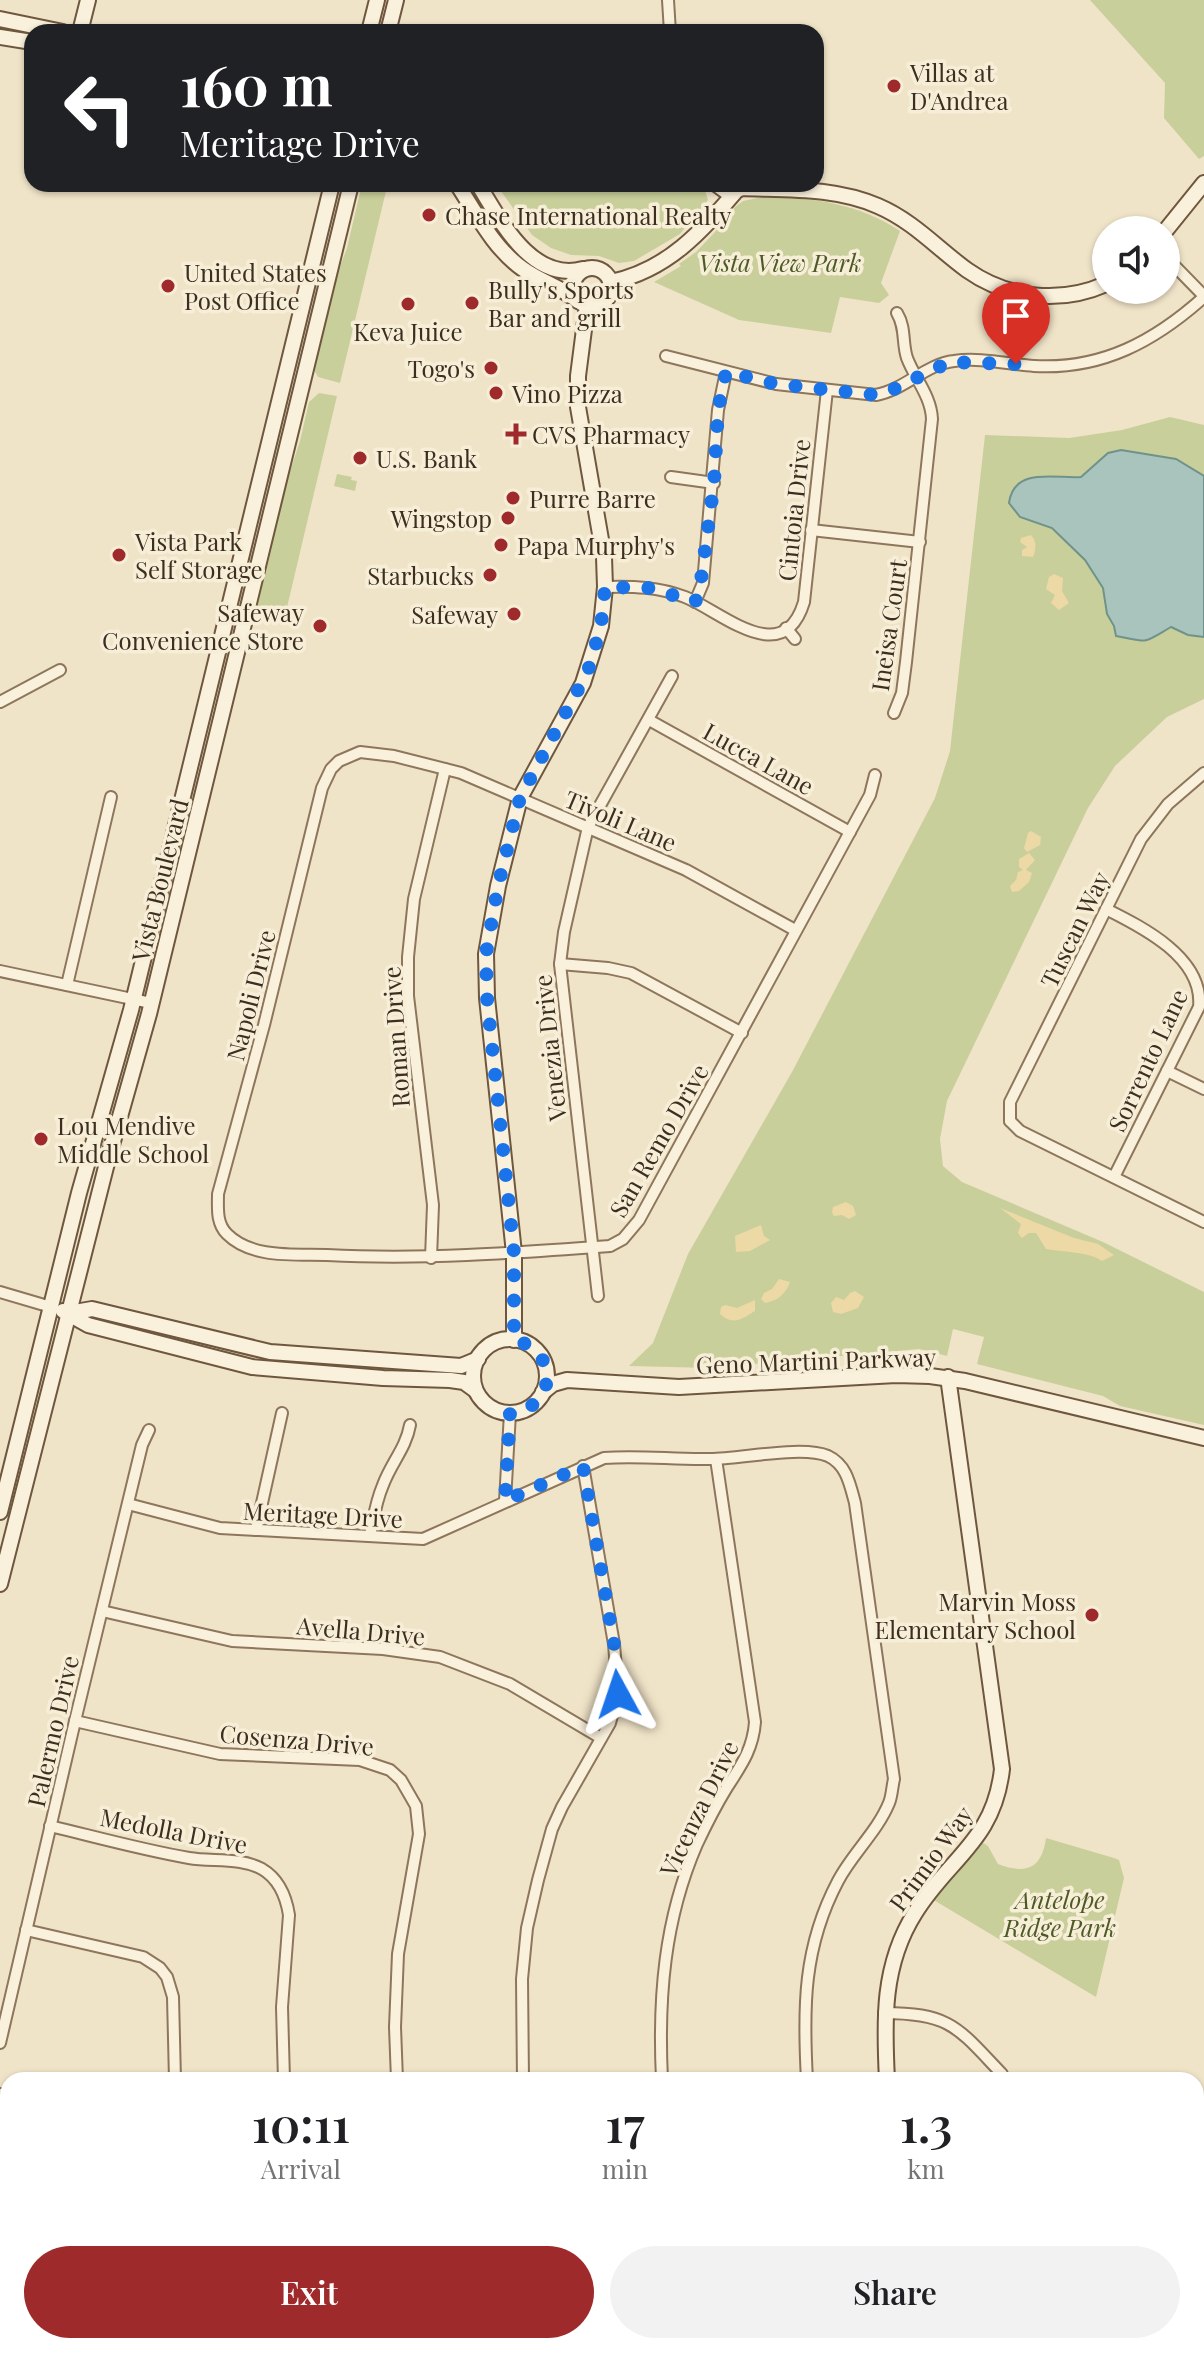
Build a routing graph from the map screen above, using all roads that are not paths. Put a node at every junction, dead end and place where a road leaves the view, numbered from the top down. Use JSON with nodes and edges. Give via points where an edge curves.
{"nodes":[{"id":1,"x":88,"y":0,"type":"edge"},
{"id":2,"x":377,"y":0,"type":"edge"},
{"id":3,"x":396,"y":0,"type":"edge"},
{"id":4,"x":668,"y":0,"type":"edge"},
{"id":5,"x":0,"y":19,"type":"edge"},
{"id":6,"x":24,"y":24,"type":"edge"},
{"id":7,"x":82,"y":24,"type":"edge"},
{"id":8,"x":371,"y":24,"type":"edge"},
{"id":9,"x":390,"y":24,"type":"edge"},
{"id":10,"x":670,"y":24,"type":"edge"},
{"id":11,"x":0,"y":37,"type":"edge"},
{"id":12,"x":24,"y":41,"type":"edge"},
{"id":13,"x":1204,"y":183,"type":"edge"},
{"id":14,"x":330,"y":192,"type":"edge"},
{"id":15,"x":349,"y":192,"type":"edge"},
{"id":16,"x":462,"y":192,"type":"edge"},
{"id":17,"x":483,"y":192,"type":"edge"},
{"id":18,"x":716,"y":192,"type":"edge"},
{"id":19,"x":738,"y":192,"type":"edge"},
{"id":20,"x":817,"y":192,"type":"edge"},
{"id":21,"x":1177,"y":216,"type":"edge"},
{"id":22,"x":713,"y":217,"type":"junction"},
{"id":23,"x":583,"y":269,"type":"junction"},
{"id":24,"x":1180,"y":271,"type":"edge"},
{"id":25,"x":611,"y":282,"type":"junction"},
{"id":26,"x":1092,"y":289,"type":"edge"},
{"id":27,"x":1204,"y":296,"type":"edge"},
{"id":28,"x":583,"y":304,"type":"junction"},
{"id":29,"x":897,"y":313,"type":"dead end"},
{"id":30,"x":666,"y":356,"type":"dead end"},
{"id":31,"x":726,"y":372,"type":"junction"},
{"id":32,"x":917,"y":377,"type":"junction"},
{"id":33,"x":827,"y":390,"type":"junction"},
{"id":34,"x":671,"y":477,"type":"dead end"},
{"id":35,"x":714,"y":483,"type":"junction"},
{"id":36,"x":811,"y":530,"type":"junction"},
{"id":37,"x":920,"y":542,"type":"junction"},
{"id":38,"x":605,"y":587,"type":"junction"},
{"id":39,"x":695,"y":602,"type":"junction"},
{"id":40,"x":786,"y":628,"type":"junction"},
{"id":41,"x":795,"y":639,"type":"dead end"},
{"id":42,"x":60,"y":670,"type":"dead end"},
{"id":43,"x":672,"y":676,"type":"dead end"},
{"id":44,"x":0,"y":702,"type":"edge"},
{"id":45,"x":894,"y":713,"type":"dead end"},
{"id":46,"x":649,"y":720,"type":"junction"},
{"id":47,"x":333,"y":767,"type":"joint"},
{"id":48,"x":445,"y":769,"type":"junction"},
{"id":49,"x":875,"y":775,"type":"dead end"},
{"id":50,"x":1203,"y":775,"type":"edge"},
{"id":51,"x":111,"y":797,"type":"dead end"},
{"id":52,"x":520,"y":798,"type":"junction"},
{"id":53,"x":588,"y":827,"type":"junction"},
{"id":54,"x":850,"y":832,"type":"junction"},
{"id":55,"x":1106,"y":909,"type":"junction"},
{"id":56,"x":795,"y":930,"type":"junction"},
{"id":57,"x":560,"y":964,"type":"junction"},
{"id":58,"x":0,"y":971,"type":"edge"},
{"id":59,"x":67,"y":985,"type":"junction"},
{"id":60,"x":1203,"y":986,"type":"edge"},
{"id":61,"x":133,"y":1000,"type":"junction"},
{"id":62,"x":151,"y":1003,"type":"junction"},
{"id":63,"x":742,"y":1033,"type":"junction"},
{"id":64,"x":1167,"y":1071,"type":"junction"},
{"id":65,"x":1204,"y":1089,"type":"edge"},
{"id":66,"x":1114,"y":1177,"type":"junction"},
{"id":67,"x":1204,"y":1222,"type":"edge"},
{"id":68,"x":226,"y":1233,"type":"joint"},
{"id":69,"x":592,"y":1247,"type":"junction"},
{"id":70,"x":514,"y":1253,"type":"junction"},
{"id":71,"x":431,"y":1258,"type":"junction"},
{"id":72,"x":0,"y":1292,"type":"edge"},
{"id":73,"x":598,"y":1296,"type":"dead end"},
{"id":74,"x":51,"y":1307,"type":"junction"},
{"id":75,"x":69,"y":1313,"type":"junction"},
{"id":76,"x":514,"y":1340,"type":"junction"},
{"id":77,"x":478,"y":1359,"type":"junction"},
{"id":78,"x":546,"y":1365,"type":"junction"},
{"id":79,"x":948,"y":1377,"type":"junction"},
{"id":80,"x":567,"y":1380,"type":"junction"},
{"id":81,"x":475,"y":1390,"type":"junction"},
{"id":82,"x":543,"y":1392,"type":"junction"},
{"id":83,"x":282,"y":1413,"type":"dead end"},
{"id":84,"x":510,"y":1413,"type":"junction"},
{"id":85,"x":410,"y":1425,"type":"dead end"},
{"id":86,"x":149,"y":1430,"type":"dead end"},
{"id":87,"x":1204,"y":1438,"type":"edge"},
{"id":88,"x":716,"y":1459,"type":"junction"},
{"id":89,"x":583,"y":1466,"type":"junction"},
{"id":90,"x":505,"y":1501,"type":"junction"},
{"id":91,"x":128,"y":1504,"type":"junction"},
{"id":92,"x":0,"y":1512,"type":"edge"},
{"id":93,"x":256,"y":1530,"type":"junction"},
{"id":94,"x":370,"y":1536,"type":"junction"},
{"id":95,"x":0,"y":1584,"type":"edge"},
{"id":96,"x":102,"y":1611,"type":"junction"},
{"id":97,"x":75,"y":1721,"type":"junction"},
{"id":98,"x":601,"y":1738,"type":"junction"},
{"id":99,"x":50,"y":1826,"type":"junction"},
{"id":100,"x":26,"y":1930,"type":"junction"},
{"id":101,"x":884,"y":2013,"type":"junction"},
{"id":102,"x":0,"y":2043,"type":"edge"},
{"id":103,"x":175,"y":2072,"type":"edge"},
{"id":104,"x":284,"y":2072,"type":"edge"},
{"id":105,"x":397,"y":2072,"type":"edge"},
{"id":106,"x":523,"y":2072,"type":"edge"},
{"id":107,"x":662,"y":2072,"type":"edge"},
{"id":108,"x":807,"y":2072,"type":"edge"},
{"id":109,"x":887,"y":2072,"type":"edge"},
{"id":110,"x":1000,"y":2072,"type":"edge"}],
"edges":[{"from":1,"to":7,"type":"street"},
{"from":2,"to":8,"type":"street"},
{"from":3,"to":9,"type":"street"},
{"from":4,"to":10,"type":"street"},
{"from":5,"to":6,"type":"street"},
{"from":11,"to":12,"type":"street"},
{"from":13,"to":21,"type":"street"},
{"from":14,"to":61,"type":"street","name":"Vista Boulevard"},
{"from":15,"to":62,"type":"street","name":"Vista Boulevard"},
{"from":16,"to":28,"type":"street","via":[[512,260]]},
{"from":17,"to":23,"type":"street","via":[[530,255],[557,269]]},
{"from":18,"to":22,"type":"street"},
{"from":19,"to":22,"type":"street"},
{"from":20,"to":26,"type":"street","via":[[856,198],[893,213],[974,274],[1006,290],[1053,297]]},
{"from":22,"to":25,"type":"street","via":[[668,260]]},
{"from":23,"to":25,"type":"street","via":[[600,268]]},
{"from":23,"to":28,"type":"street","via":[[574,286]]},
{"from":24,"to":27,"type":"street"},
{"from":25,"to":28,"type":"street","via":[[603,302]]},
{"from":27,"to":32,"type":"street","via":[[1159,334],[1101,359],[1045,366],[954,361]]},
{"from":28,"to":38,"type":"street","via":[[578,407]]},
{"from":29,"to":32,"type":"street","name":"Ineisa Court"},
{"from":30,"to":31,"type":"street"},
{"from":31,"to":33,"type":"street"},
{"from":31,"to":35,"type":"street"},
{"from":32,"to":33,"type":"street","via":[[880,394]]},
{"from":32,"to":37,"type":"street","name":"Ineisa Court","via":[[932,419]]},
{"from":33,"to":36,"type":"street","name":"Cintoia Drive"},
{"from":34,"to":35,"type":"street"},
{"from":35,"to":39,"type":"street","via":[[703,583]]},
{"from":36,"to":37,"type":"street"},
{"from":36,"to":40,"type":"street","name":"Cintoia Drive","via":[[804,602]]},
{"from":37,"to":45,"type":"street","name":"Ineisa Court","via":[[902,693]]},
{"from":38,"to":39,"type":"street","via":[[650,588]]},
{"from":38,"to":52,"type":"street","via":[[588,671]]},
{"from":39,"to":40,"type":"street","via":[[754,633]]},
{"from":40,"to":41,"type":"street"},
{"from":42,"to":44,"type":"street"},
{"from":43,"to":46,"type":"street","name":"Venezia Drive"},
{"from":46,"to":53,"type":"street","name":"Venezia Drive"},
{"from":46,"to":54,"type":"street","name":"Lucca Lane"},
{"from":47,"to":48,"type":"street","name":"Tivoli Lane","via":[[348,755],[371,752]]},
{"from":47,"to":68,"type":"street","name":"Napoli Drive","via":[[322,788],[218,1194],[218,1218]]},
{"from":48,"to":52,"type":"street","name":"Tivoli Lane"},
{"from":48,"to":71,"type":"street","name":"Roman Drive","via":[[414,899],[408,957],[433,1205]]},
{"from":49,"to":54,"type":"street","name":"San Remo Drive"},
{"from":50,"to":55,"type":"street","name":"Tuscan Way","via":[[1148,828]]},
{"from":51,"to":59,"type":"street"},
{"from":52,"to":53,"type":"street","name":"Tivoli Lane"},
{"from":52,"to":70,"type":"street","via":[[486,954]]},
{"from":53,"to":56,"type":"street","name":"Tivoli Lane","via":[[686,870]]},
{"from":53,"to":57,"type":"street","name":"Venezia Drive"},
{"from":54,"to":56,"type":"street","name":"San Remo Drive"},
{"from":55,"to":60,"type":"street","name":"Sorrento Lane","via":[[1169,943]]},
{"from":55,"to":66,"type":"street","name":"Tuscan Way","via":[[1010,1102],[1005,1123]]},
{"from":56,"to":63,"type":"street","name":"San Remo Drive"},
{"from":57,"to":63,"type":"street","via":[[631,973]]},
{"from":57,"to":69,"type":"street","name":"Venezia Drive"},
{"from":58,"to":59,"type":"street"},
{"from":59,"to":61,"type":"street"},
{"from":60,"to":64,"type":"street","name":"Sorrento Lane","via":[[1199,1007]]},
{"from":61,"to":62,"type":"street"},
{"from":61,"to":74,"type":"street","name":"Vista Boulevard"},
{"from":62,"to":75,"type":"street","name":"Vista Boulevard"},
{"from":63,"to":69,"type":"street","name":"San Remo Drive","via":[[639,1220],[623,1239]]},
{"from":64,"to":65,"type":"street"},
{"from":64,"to":66,"type":"street","name":"Sorrento Lane"},
{"from":66,"to":67,"type":"street"},
{"from":68,"to":71,"type":"street","name":"San Remo Drive","via":[[245,1247],[266,1252]]},
{"from":69,"to":70,"type":"street","name":"San Remo Drive"},
{"from":69,"to":73,"type":"street","name":"Venezia Drive"},
{"from":70,"to":71,"type":"street","name":"San Remo Drive"},
{"from":70,"to":76,"type":"street"},
{"from":72,"to":74,"type":"street"},
{"from":74,"to":75,"type":"street"},
{"from":74,"to":92,"type":"street","name":"Vista Boulevard"},
{"from":75,"to":77,"type":"street","via":[[92,1309],[270,1352],[461,1366]]},
{"from":75,"to":81,"type":"street","via":[[88,1325],[252,1367],[450,1380]]},
{"from":75,"to":95,"type":"street","name":"Vista Boulevard"},
{"from":76,"to":77,"type":"street","via":[[490,1346]]},
{"from":76,"to":78,"type":"street","via":[[531,1346]]},
{"from":77,"to":81,"type":"street"},
{"from":78,"to":80,"type":"street"},
{"from":78,"to":82,"type":"street"},
{"from":79,"to":80,"type":"street","name":"Geno Martini Parkway","via":[[896,1375],[696,1387]]},
{"from":79,"to":87,"type":"street","name":"Geno Martini Parkway"},
{"from":79,"to":101,"type":"street","name":"Primio Way","via":[[1002,1769],[982,1832],[920,1904],[904,1931]]},
{"from":80,"to":82,"type":"street"},
{"from":81,"to":84,"type":"street","via":[[488,1405]]},
{"from":82,"to":84,"type":"street","via":[[528,1408]]},
{"from":83,"to":93,"type":"street"},
{"from":84,"to":90,"type":"street"},
{"from":85,"to":94,"type":"street","via":[[407,1441],[383,1482]]},
{"from":86,"to":91,"type":"street","name":"Palermo Drive"},
{"from":88,"to":89,"type":"street","name":"Meritage Drive","via":[[627,1456]]},
{"from":88,"to":107,"type":"street","name":"Vicenza Drive","via":[[754,1735],[697,1846],[676,1903],[661,1994]]},
{"from":88,"to":108,"type":"street","name":"Meritage Drive","via":[[825,1455],[848,1477],[855,1503],[894,1779],[889,1803],[839,1879],[814,1944],[803,2014]]},
{"from":89,"to":90,"type":"street","name":"Meritage Drive"},
{"from":89,"to":98,"type":"street","via":[[618,1680],[617,1705]]},
{"from":90,"to":94,"type":"street","name":"Meritage Drive","via":[[423,1539]]},
{"from":91,"to":93,"type":"street","name":"Meritage Drive","via":[[220,1528]]},
{"from":91,"to":96,"type":"street","name":"Palermo Drive"},
{"from":93,"to":94,"type":"street","name":"Meritage Drive"},
{"from":96,"to":97,"type":"street","name":"Palermo Drive"},
{"from":96,"to":98,"type":"street","name":"Avella Drive","via":[[232,1641],[440,1657],[510,1684]]},
{"from":97,"to":99,"type":"street","name":"Palermo Drive"},
{"from":97,"to":105,"type":"street","name":"Cosenza Drive","via":[[220,1754],[360,1760],[390,1770],[401,1780],[416,1806],[419,1834],[398,1954]]},
{"from":98,"to":106,"type":"street","via":[[552,1829],[527,1928],[520,2010]]},
{"from":99,"to":100,"type":"street","name":"Palermo Drive"},
{"from":99,"to":104,"type":"street","name":"Medolla Drive","via":[[188,1858],[250,1864],[278,1883],[289,1915]]},
{"from":100,"to":102,"type":"street","name":"Palermo Drive"},
{"from":100,"to":103,"type":"street","via":[[143,1957],[160,1968],[173,1997]]},
{"from":101,"to":109,"type":"street","name":"Primio Way"},
{"from":101,"to":110,"type":"street","via":[[946,2021]]}]}
